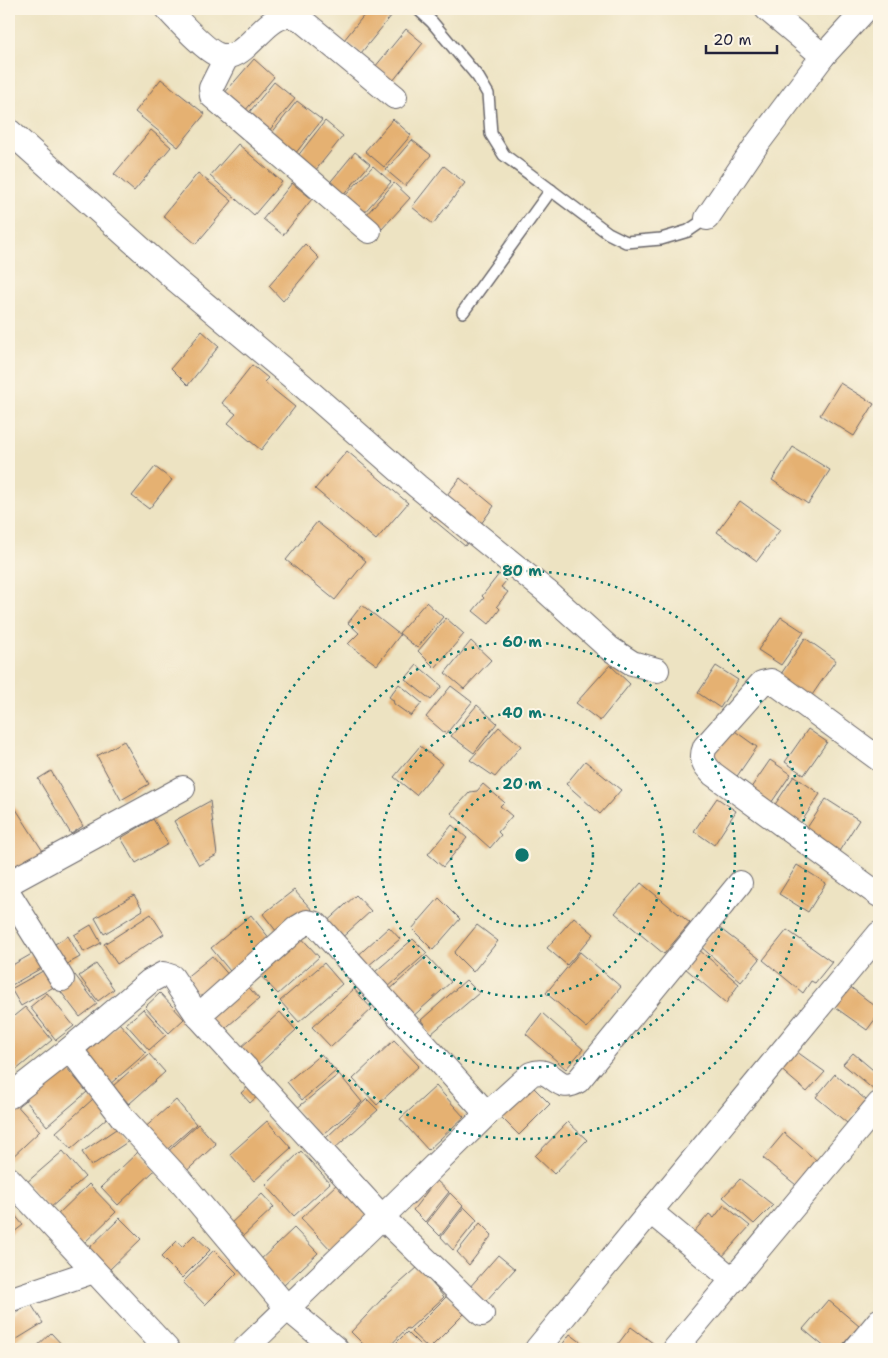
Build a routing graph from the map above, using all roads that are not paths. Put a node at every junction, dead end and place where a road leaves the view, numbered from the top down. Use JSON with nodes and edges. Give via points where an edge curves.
{"nodes":[{"id":1,"x":167,"y":9,"type":"edge"},
{"id":2,"x":418,"y":9,"type":"edge"},
{"id":3,"x":767,"y":9,"type":"edge"},
{"id":4,"x":866,"y":9,"type":"edge"},
{"id":5,"x":227,"y":56,"type":"junction"},
{"id":6,"x":824,"y":56,"type":"junction"},
{"id":7,"x":395,"y":97,"type":"dead end"},
{"id":8,"x":9,"y":131,"type":"edge"},
{"id":9,"x":552,"y":190,"type":"junction"},
{"id":10,"x":707,"y":218,"type":"joint"},
{"id":11,"x":369,"y":231,"type":"dead end"},
{"id":12,"x":463,"y":312,"type":"dead end"},
{"id":13,"x":657,"y":670,"type":"dead end"},
{"id":14,"x":879,"y":759,"type":"edge"},
{"id":15,"x":183,"y":788,"type":"dead end"},
{"id":16,"x":9,"y":883,"type":"edge"},
{"id":17,"x":740,"y":883,"type":"dead end"},
{"id":18,"x":9,"y":894,"type":"edge"},
{"id":19,"x":879,"y":895,"type":"edge"},
{"id":20,"x":879,"y":934,"type":"edge"},
{"id":21,"x":62,"y":979,"type":"dead end"},
{"id":22,"x":198,"y":1016,"type":"junction"},
{"id":23,"x":70,"y":1049,"type":"junction"},
{"id":24,"x":9,"y":1096,"type":"edge"},
{"id":25,"x":879,"y":1104,"type":"edge"},
{"id":26,"x":487,"y":1114,"type":"junction"},
{"id":27,"x":9,"y":1179,"type":"edge"},
{"id":28,"x":651,"y":1212,"type":"junction"},
{"id":29,"x":382,"y":1217,"type":"junction"},
{"id":30,"x":94,"y":1271,"type":"junction"},
{"id":31,"x":732,"y":1280,"type":"junction"},
{"id":32,"x":9,"y":1300,"type":"edge"},
{"id":33,"x":288,"y":1309,"type":"junction"},
{"id":34,"x":482,"y":1314,"type":"dead end"},
{"id":35,"x":879,"y":1321,"type":"edge"},
{"id":36,"x":167,"y":1349,"type":"edge"},
{"id":37,"x":245,"y":1349,"type":"edge"},
{"id":38,"x":336,"y":1349,"type":"edge"},
{"id":39,"x":537,"y":1349,"type":"edge"},
{"id":40,"x":675,"y":1349,"type":"edge"},
{"id":41,"x":856,"y":1349,"type":"edge"}],
"edges":[{"from":1,"to":5,"type":"street","via":[[216,54]]},
{"from":2,"to":9,"type":"lane","via":[[478,77],[488,94],[491,134],[504,155]]},
{"from":3,"to":6,"type":"street"},
{"from":4,"to":6,"type":"street"},
{"from":5,"to":7,"type":"street","via":[[237,54],[276,19],[288,15],[299,18]]},
{"from":5,"to":11,"type":"street","via":[[211,88],[212,96]]},
{"from":6,"to":10,"type":"street","via":[[757,144]]},
{"from":8,"to":13,"type":"street","via":[[176,280],[417,486],[546,591],[608,648],[632,663]]},
{"from":9,"to":10,"type":"lane","via":[[608,233],[626,242],[688,231]]},
{"from":9,"to":12,"type":"lane"},
{"from":14,"to":19,"type":"street","via":[[770,681],[762,683],[702,754],[704,763],[713,774]]},
{"from":15,"to":16,"type":"street"},
{"from":17,"to":26,"type":"street","via":[[578,1081],[563,1085],[546,1073],[530,1074]]},
{"from":18,"to":21,"type":"street"},
{"from":20,"to":28,"type":"street"},
{"from":22,"to":23,"type":"street","via":[[172,977],[163,974],[150,981]]},
{"from":22,"to":26,"type":"street","via":[[297,928],[307,922],[316,924]]},
{"from":22,"to":29,"type":"street"},
{"from":23,"to":24,"type":"street"},
{"from":23,"to":33,"type":"street","via":[[122,1117],[186,1187]]},
{"from":25,"to":31,"type":"street"},
{"from":26,"to":29,"type":"street"},
{"from":27,"to":30,"type":"street"},
{"from":28,"to":31,"type":"street"},
{"from":28,"to":39,"type":"street"},
{"from":29,"to":33,"type":"street"},
{"from":29,"to":34,"type":"street"},
{"from":30,"to":32,"type":"street"},
{"from":30,"to":36,"type":"street"},
{"from":31,"to":40,"type":"street"},
{"from":33,"to":37,"type":"street"},
{"from":33,"to":38,"type":"street"},
{"from":35,"to":41,"type":"street"}]}
